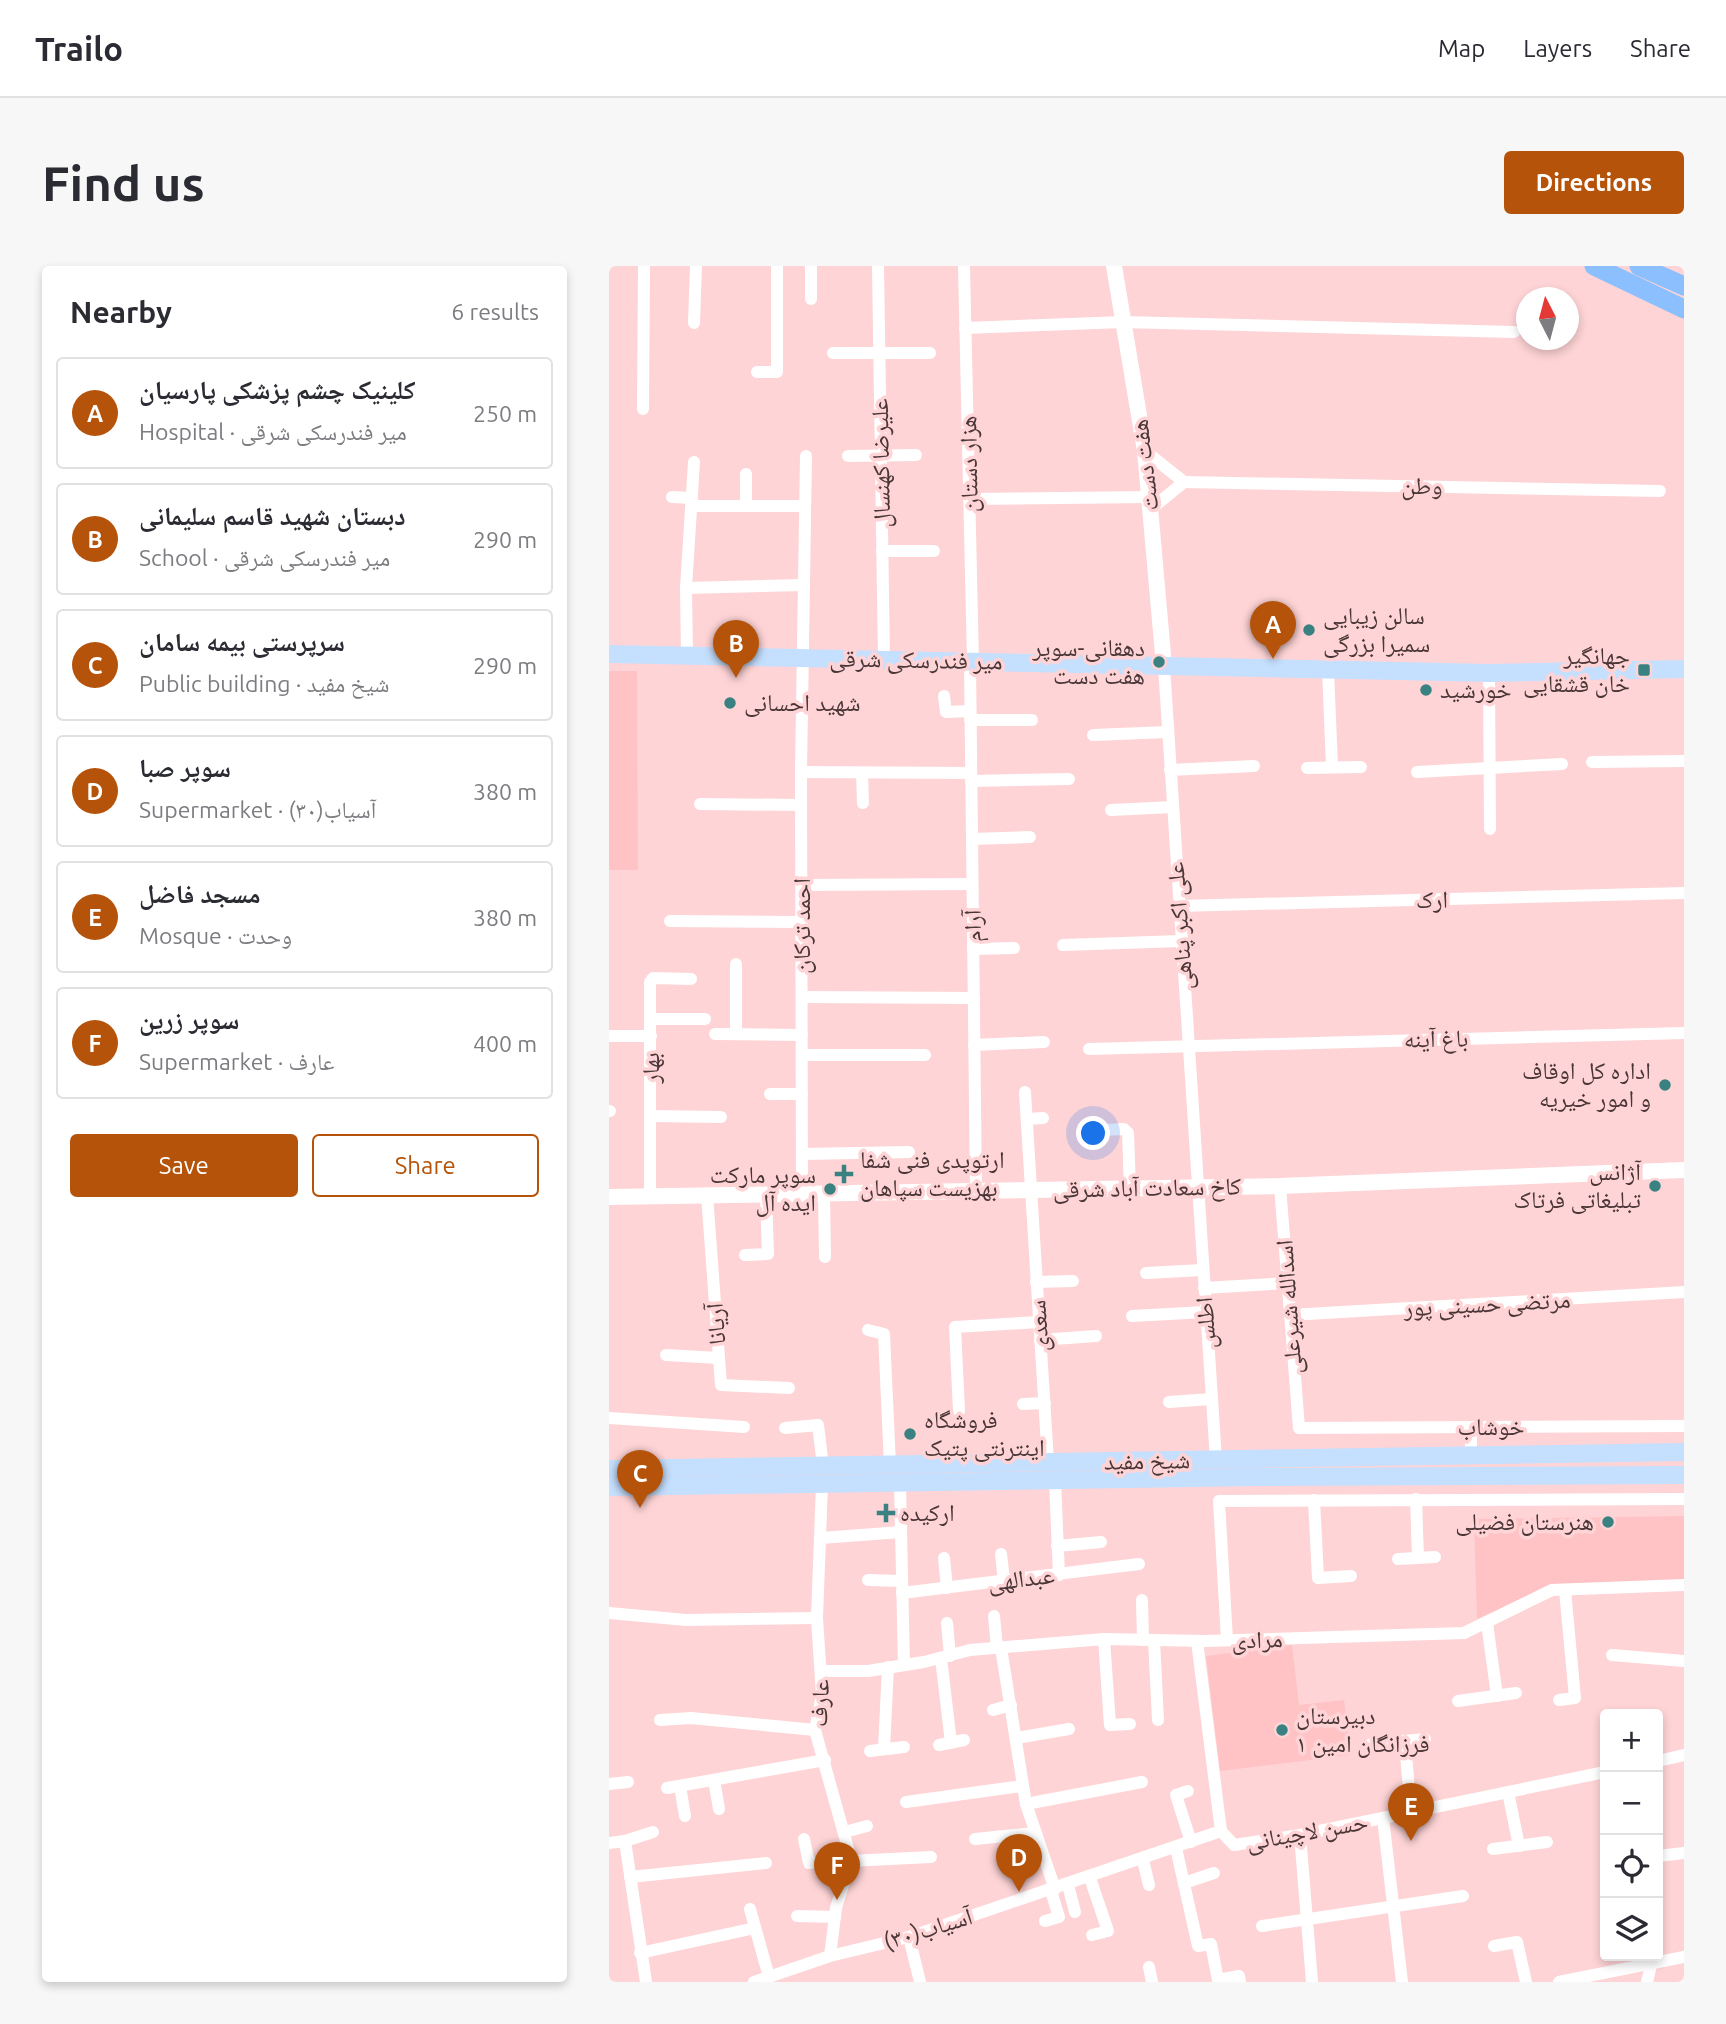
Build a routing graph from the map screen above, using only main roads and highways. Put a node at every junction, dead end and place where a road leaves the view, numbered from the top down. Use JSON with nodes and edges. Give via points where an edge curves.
{"nodes":[{"id":1,"x":1594,"y":266,"type":"edge"},
{"id":2,"x":1639,"y":266,"type":"edge"},
{"id":3,"x":1684,"y":286,"type":"edge"},
{"id":4,"x":1684,"y":309,"type":"edge"},
{"id":5,"x":609,"y":654,"type":"edge"},
{"id":6,"x":1684,"y":669,"type":"edge"},
{"id":7,"x":1684,"y":1452,"type":"edge"},
{"id":8,"x":1217,"y":1460,"type":"junction"},
{"id":9,"x":1255,"y":1468,"type":"junction"},
{"id":10,"x":609,"y":1469,"type":"edge"},
{"id":11,"x":1684,"y":1475,"type":"edge"},
{"id":12,"x":1217,"y":1478,"type":"junction"},
{"id":13,"x":609,"y":1488,"type":"edge"}],
"edges":[{"from":1,"to":4,"type":"main road"},
{"from":2,"to":3,"type":"main road"},
{"from":5,"to":6,"type":"main road","name":"میر فندرسکی شرقی","via":[[1489,673]]},
{"from":7,"to":9,"type":"main road","name":"شیخ مفید","via":[[1471,1456]]},
{"from":8,"to":9,"type":"main road","name":"شیخ مفید"},
{"from":8,"to":10,"type":"main road","name":"شیخ مفید"},
{"from":8,"to":12,"type":"main road","via":[[1225,1464],[1225,1471]]},
{"from":9,"to":11,"type":"main road","name":"شیخ مفید","via":[[1465,1477]]},
{"from":9,"to":12,"type":"main road","name":"شیخ مفید"},
{"from":12,"to":13,"type":"main road","name":"شیخ مفید"}]}
